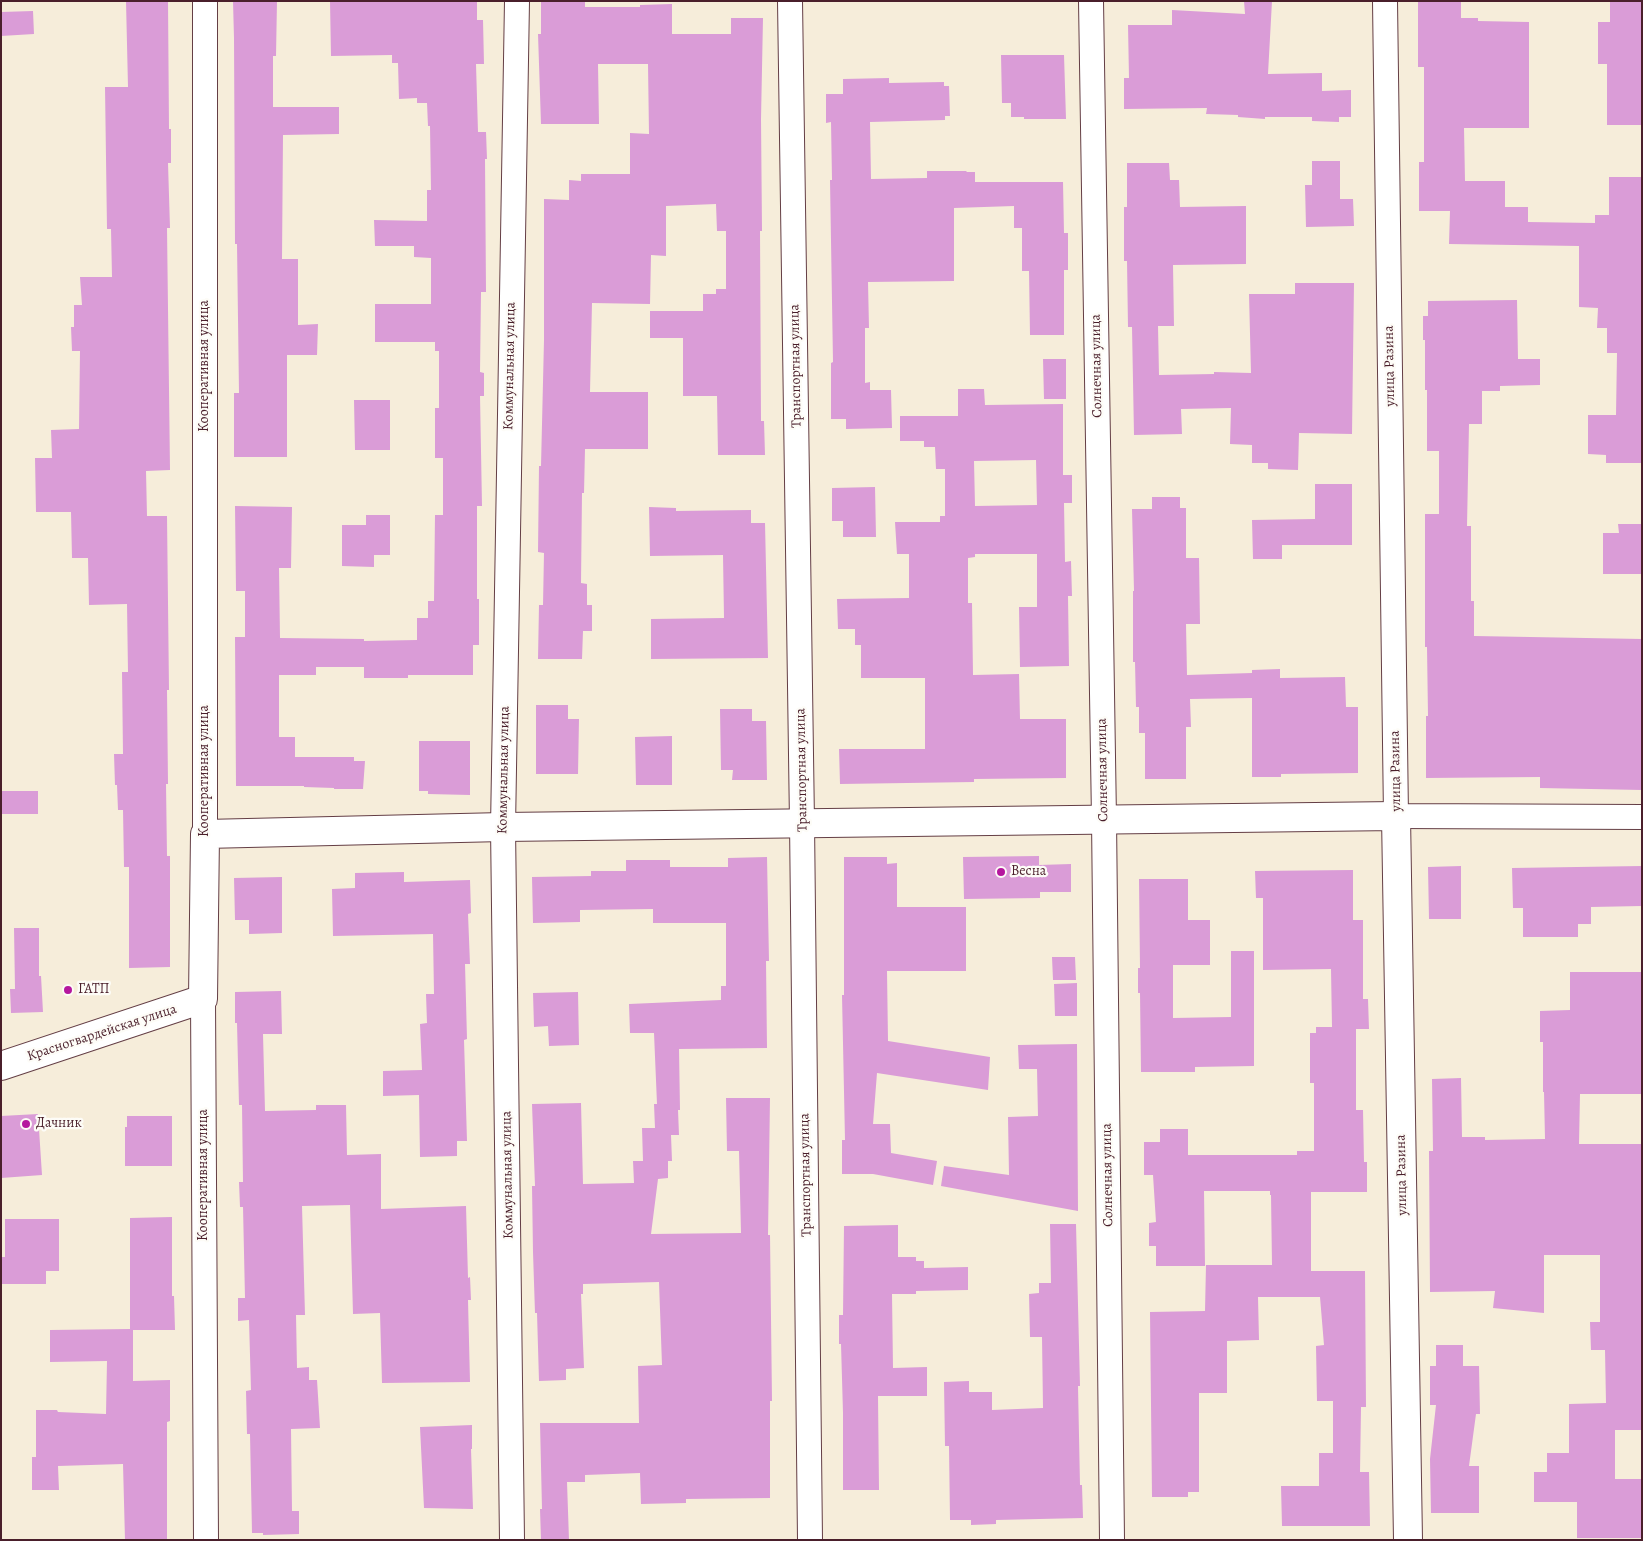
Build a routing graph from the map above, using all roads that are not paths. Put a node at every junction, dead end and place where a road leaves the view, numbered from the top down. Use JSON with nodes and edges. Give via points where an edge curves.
{"nodes":[{"id":1,"x":204,"y":1,"type":"edge"},
{"id":2,"x":517,"y":1,"type":"edge"},
{"id":3,"x":790,"y":1,"type":"edge"},
{"id":4,"x":1091,"y":1,"type":"edge"},
{"id":5,"x":1385,"y":1,"type":"edge"},
{"id":6,"x":1396,"y":816,"type":"junction"},
{"id":7,"x":1642,"y":817,"type":"edge"},
{"id":8,"x":1104,"y":819,"type":"junction"},
{"id":9,"x":802,"y":822,"type":"junction"},
{"id":10,"x":503,"y":826,"type":"junction"},
{"id":11,"x":205,"y":834,"type":"junction"},
{"id":12,"x":203,"y":999,"type":"junction"},
{"id":13,"x":1,"y":1066,"type":"edge"},
{"id":14,"x":206,"y":1540,"type":"edge"},
{"id":15,"x":512,"y":1540,"type":"edge"},
{"id":16,"x":810,"y":1540,"type":"edge"},
{"id":17,"x":1112,"y":1540,"type":"edge"},
{"id":18,"x":1408,"y":1540,"type":"edge"}],
"edges":[{"from":1,"to":11,"type":"street","name":"Кооперативная улица"},
{"from":2,"to":10,"type":"street","name":"Коммунальная улица"},
{"from":3,"to":9,"type":"street","name":"Транспортная улица"},
{"from":4,"to":8,"type":"street","name":"Солнечная улица"},
{"from":5,"to":6,"type":"street","name":"улица Разина"},
{"from":6,"to":7,"type":"street"},
{"from":6,"to":8,"type":"street"},
{"from":6,"to":18,"type":"street","name":"улица Разина"},
{"from":8,"to":9,"type":"street"},
{"from":8,"to":17,"type":"street","name":"Солнечная улица"},
{"from":9,"to":10,"type":"street"},
{"from":9,"to":16,"type":"street","name":"Транспортная улица"},
{"from":10,"to":11,"type":"street"},
{"from":10,"to":15,"type":"street","name":"Коммунальная улица"},
{"from":11,"to":12,"type":"street","name":"Кооперативная улица"},
{"from":12,"to":13,"type":"street","name":"Красногвардейская улица"},
{"from":12,"to":14,"type":"street","name":"Кооперативная улица"}]}
